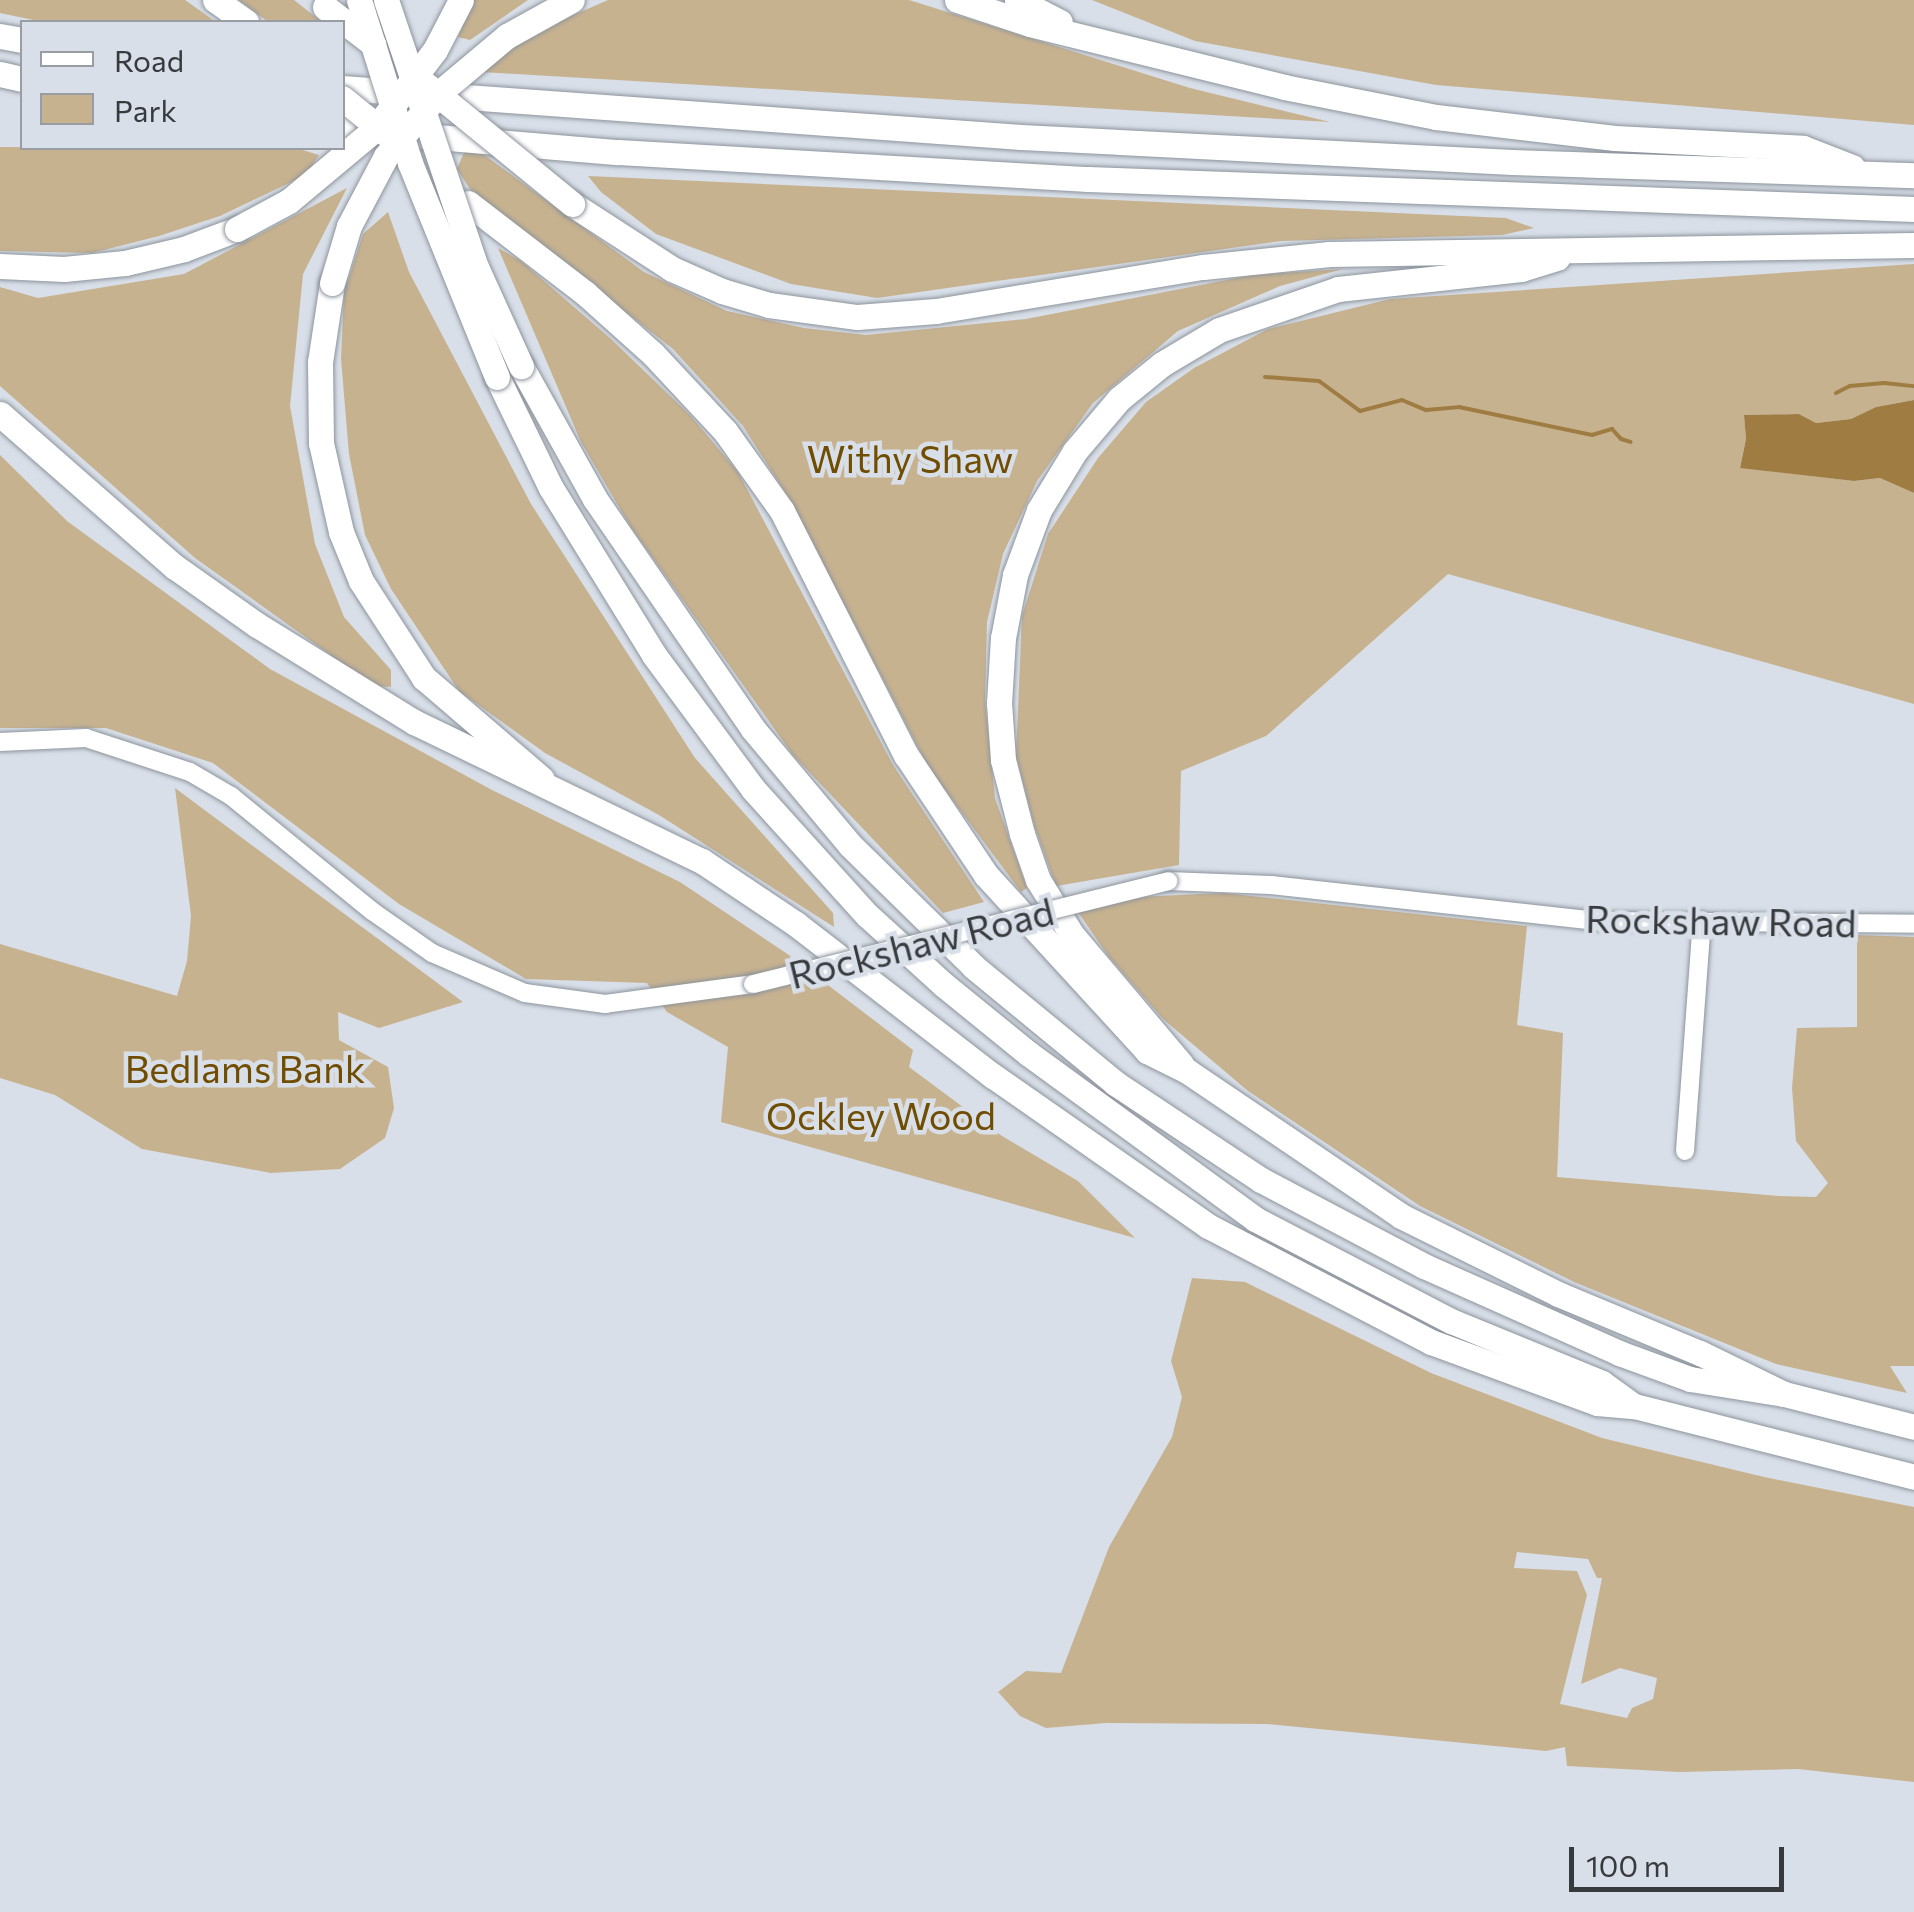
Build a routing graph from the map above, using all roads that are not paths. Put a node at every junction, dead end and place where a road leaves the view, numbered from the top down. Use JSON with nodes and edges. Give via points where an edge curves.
{"nodes":[{"id":1,"x":359,"y":0,"type":"edge"},
{"id":2,"x":386,"y":0,"type":"edge"},
{"id":3,"x":461,"y":0,"type":"edge"},
{"id":4,"x":572,"y":0,"type":"edge"},
{"id":5,"x":958,"y":0,"type":"edge"},
{"id":6,"x":1017,"y":0,"type":"edge"},
{"id":7,"x":320,"y":4,"type":"edge"},
{"id":8,"x":340,"y":20,"type":"edge"},
{"id":9,"x":345,"y":24,"type":"edge"},
{"id":10,"x":1082,"y":34,"type":"junction"},
{"id":11,"x":345,"y":88,"type":"edge"},
{"id":12,"x":345,"y":100,"type":"edge"},
{"id":13,"x":345,"y":128,"type":"edge"},
{"id":14,"x":1871,"y":174,"type":"junction"},
{"id":15,"x":1914,"y":175,"type":"edge"},
{"id":16,"x":1914,"y":209,"type":"edge"},
{"id":17,"x":1914,"y":245,"type":"edge"},
{"id":18,"x":1586,"y":250,"type":"junction"},
{"id":19,"x":0,"y":266,"type":"edge"},
{"id":20,"x":0,"y":414,"type":"edge"},
{"id":21,"x":0,"y":742,"type":"edge"},
{"id":22,"x":546,"y":782,"type":"junction"},
{"id":23,"x":1702,"y":921,"type":"junction"},
{"id":24,"x":1914,"y":924,"type":"edge"},
{"id":25,"x":1187,"y":1071,"type":"junction"},
{"id":26,"x":1685,"y":1151,"type":"dead end"},
{"id":27,"x":1784,"y":1394,"type":"junction"},
{"id":28,"x":1634,"y":1406,"type":"junction"},
{"id":29,"x":1914,"y":1427,"type":"edge"},
{"id":30,"x":1914,"y":1477,"type":"edge"}],
"edges":[{"from":1,"to":28,"type":"highway","bridge":true,"via":[[410,163],[497,377],[572,521],[654,654],[753,789],[944,985],[1255,1219],[1451,1322],[1602,1384]]},
{"from":2,"to":27,"type":"highway","bridge":true,"via":[[476,267],[594,499],[753,730],[850,845],[974,967],[1073,1048],[1261,1180],[1424,1266],[1619,1353],[1690,1379]]},
{"from":3,"to":19,"type":"highway","bridge":true,"via":[[436,50],[375,129],[289,201],[184,249],[125,263]]},
{"from":4,"to":22,"type":"highway","bridge":true,"via":[[507,36],[439,93],[396,143],[350,226],[332,282],[320,362],[322,443],[341,532],[361,581],[424,678]]},
{"from":5,"to":10,"type":"highway"},
{"from":6,"to":10,"type":"highway"},
{"from":7,"to":8,"type":"highway","bridge":true},
{"from":9,"to":18,"type":"highway","bridge":true,"via":[[572,204],[672,269],[769,305],[857,316],[936,311],[1203,267],[1329,254]]},
{"from":10,"to":14,"type":"highway","via":[[1284,87],[1436,117],[1614,138],[1803,148]]},
{"from":11,"to":14,"type":"highway","via":[[957,134]]},
{"from":12,"to":25,"type":"highway","bridge":true,"via":[[584,292],[725,431],[782,511],[906,755],[986,875],[1147,1051]]},
{"from":13,"to":16,"type":"highway","via":[[1029,176]]},
{"from":14,"to":15,"type":"highway"},
{"from":17,"to":18,"type":"highway"},
{"from":18,"to":25,"type":"highway","via":[[1520,269],[1338,289],[1219,330],[1118,399],[1039,510],[1015,575],[1002,638],[1003,760],[1022,834],[1038,880],[1072,935]]},
{"from":20,"to":22,"type":"highway","via":[[175,567],[257,625],[414,722]]},
{"from":21,"to":23,"type":"street","name":"Rockshaw Road","bridge":true,"via":[[86,738],[190,772],[231,796],[432,952],[526,994],[566,1002],[624,1003],[753,984],[1168,882],[1272,886],[1598,921]]},
{"from":22,"to":28,"type":"highway","via":[[702,861],[796,924],[993,1076],[1208,1226],[1430,1342],[1597,1403]]},
{"from":23,"to":24,"type":"street","name":"Rockshaw Road"},
{"from":23,"to":26,"type":"street"},
{"from":25,"to":27,"type":"highway","via":[[1401,1216]]},
{"from":27,"to":29,"type":"highway"},
{"from":28,"to":30,"type":"highway"}]}
